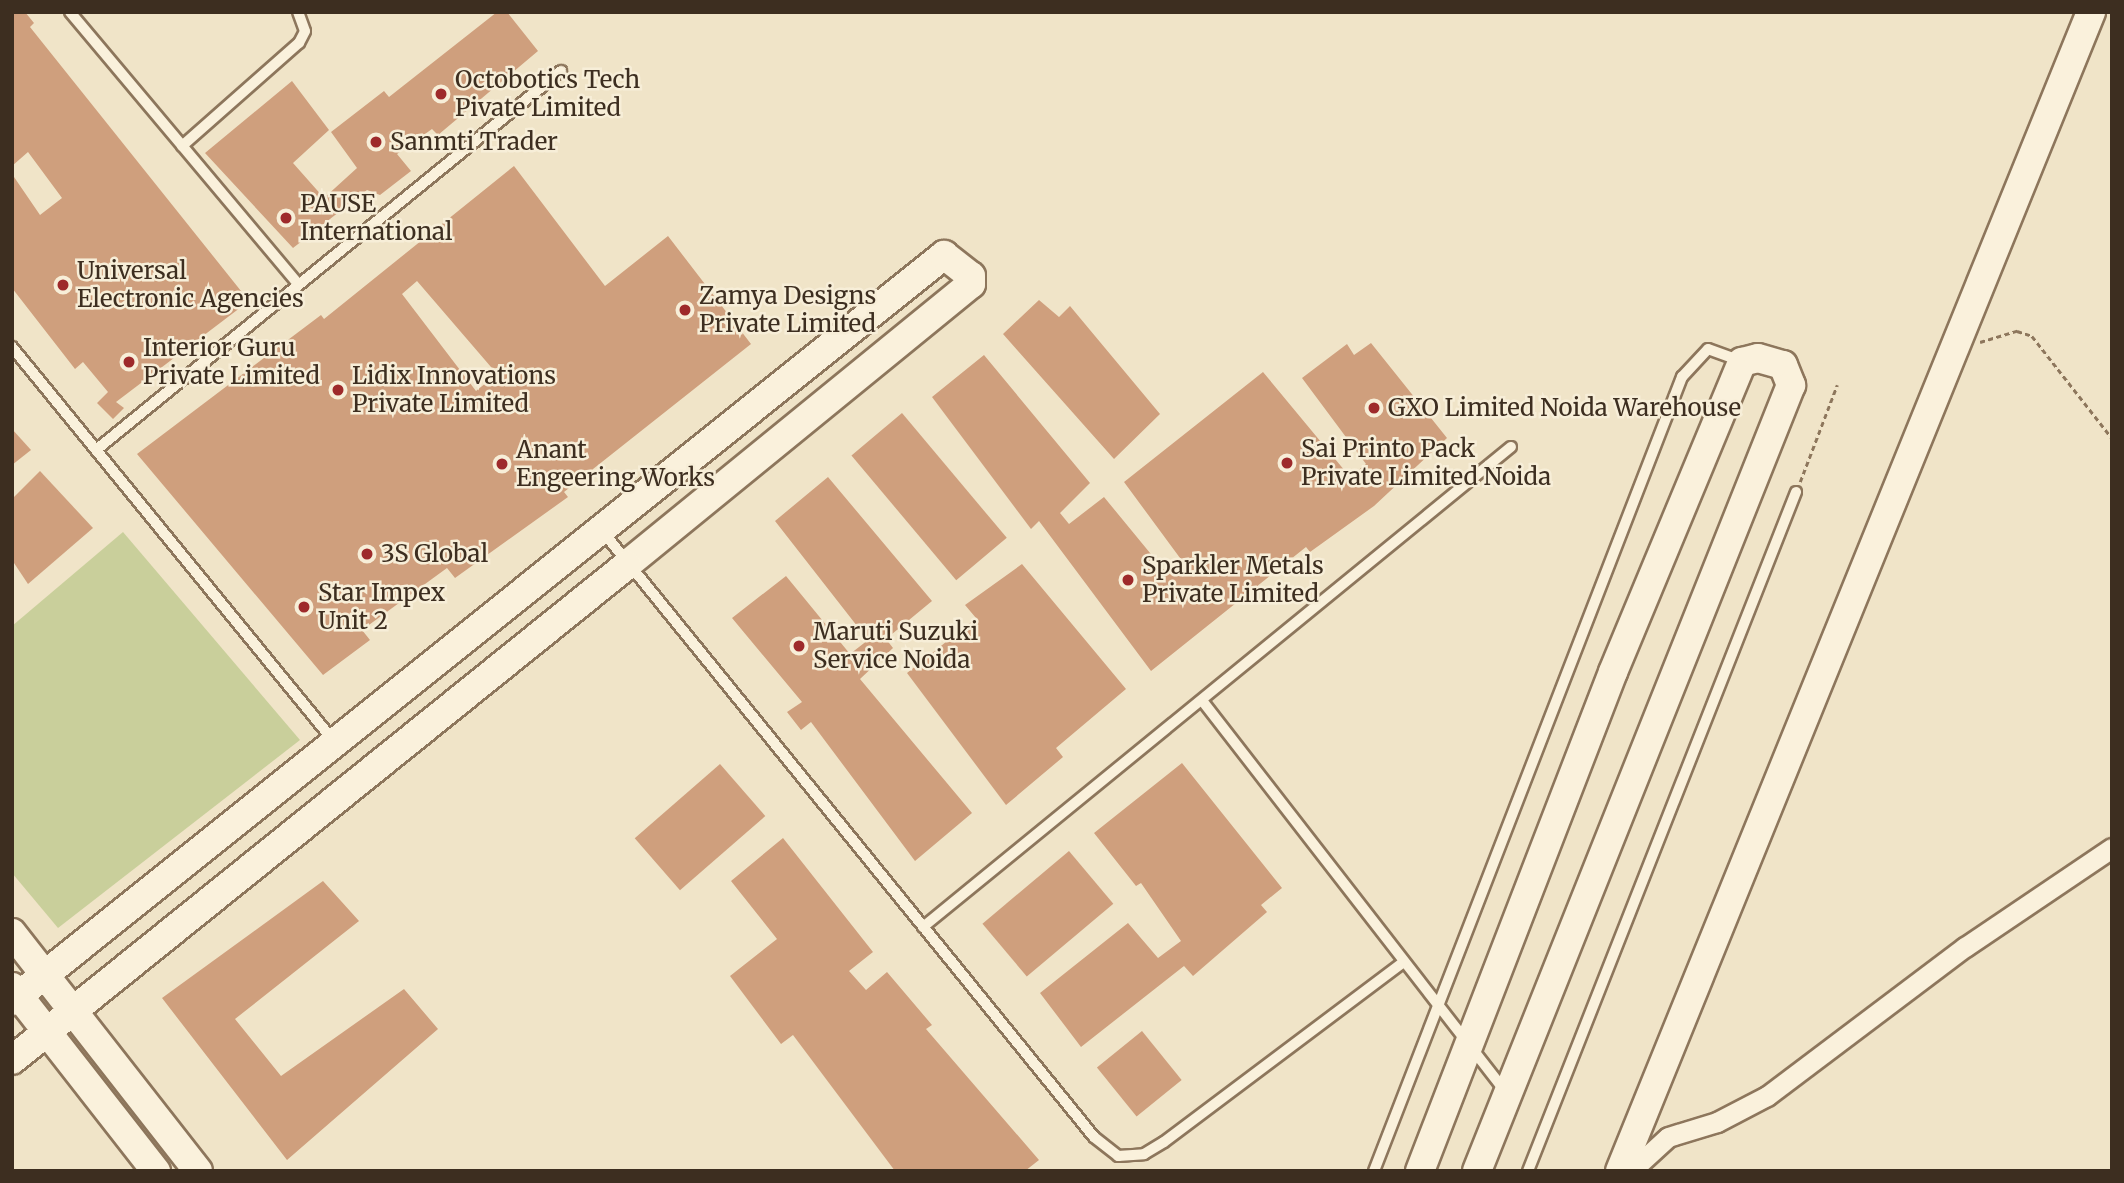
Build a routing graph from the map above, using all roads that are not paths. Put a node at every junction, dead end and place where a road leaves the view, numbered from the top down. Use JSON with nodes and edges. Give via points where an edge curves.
{"nodes":[{"id":1,"x":70,"y":12,"type":"edge"},
{"id":2,"x":298,"y":12,"type":"edge"},
{"id":3,"x":2091,"y":12,"type":"edge"},
{"id":4,"x":561,"y":71,"type":"dead end"},
{"id":5,"x":181,"y":146,"type":"junction"},
{"id":6,"x":297,"y":283,"type":"junction"},
{"id":7,"x":12,"y":347,"type":"edge"},
{"id":8,"x":1742,"y":362,"type":"junction"},
{"id":9,"x":1511,"y":447,"type":"dead end"},
{"id":10,"x":96,"y":450,"type":"junction"},
{"id":11,"x":1796,"y":492,"type":"road end"},
{"id":12,"x":602,"y":531,"type":"junction"},
{"id":13,"x":627,"y":565,"type":"junction"},
{"id":14,"x":1204,"y":703,"type":"junction"},
{"id":15,"x":337,"y":744,"type":"junction"},
{"id":16,"x":2112,"y":848,"type":"edge"},
{"id":17,"x":923,"y":927,"type":"junction"},
{"id":18,"x":12,"y":933,"type":"edge"},
{"id":19,"x":1402,"y":963,"type":"junction"},
{"id":20,"x":45,"y":977,"type":"junction"},
{"id":21,"x":14,"y":995,"type":"edge"},
{"id":22,"x":1436,"y":1004,"type":"junction"},
{"id":23,"x":71,"y":1012,"type":"junction"},
{"id":24,"x":48,"y":1032,"type":"junction"},
{"id":25,"x":1467,"y":1041,"type":"junction"},
{"id":26,"x":12,"y":1060,"type":"edge"},
{"id":27,"x":1507,"y":1095,"type":"junction"},
{"id":28,"x":156,"y":1171,"type":"edge"},
{"id":29,"x":198,"y":1171,"type":"edge"},
{"id":30,"x":1374,"y":1171,"type":"edge"},
{"id":31,"x":1420,"y":1171,"type":"edge"},
{"id":32,"x":1477,"y":1171,"type":"edge"},
{"id":33,"x":1528,"y":1171,"type":"edge"},
{"id":34,"x":1620,"y":1171,"type":"edge"},
{"id":35,"x":1631,"y":1171,"type":"edge"}],
"edges":[{"from":1,"to":5,"type":"lane"},
{"from":2,"to":5,"type":"lane","via":[[305,31],[299,43]]},
{"from":3,"to":34,"type":"street"},
{"from":4,"to":6,"type":"lane"},
{"from":5,"to":6,"type":"lane"},
{"from":6,"to":10,"type":"lane"},
{"from":7,"to":10,"type":"lane"},
{"from":8,"to":22,"type":"lane","via":[[1708,349],[1682,377]]},
{"from":8,"to":25,"type":"street"},
{"from":8,"to":27,"type":"street","via":[[1758,358],[1783,365],[1791,385]]},
{"from":9,"to":14,"type":"lane"},
{"from":10,"to":15,"type":"lane"},
{"from":11,"to":33,"type":"lane"},
{"from":12,"to":13,"type":"lane"},
{"from":12,"to":13,"type":"street","via":[[944,254],[971,276],[971,284]]},
{"from":12,"to":15,"type":"street"},
{"from":13,"to":17,"type":"lane"},
{"from":13,"to":23,"type":"street"},
{"from":14,"to":17,"type":"lane"},
{"from":14,"to":19,"type":"lane"},
{"from":15,"to":20,"type":"street"},
{"from":16,"to":35,"type":"street","via":[[1977,938],[1767,1096],[1717,1122],[1668,1137]]},
{"from":17,"to":19,"type":"lane","via":[[1094,1137],[1118,1156],[1144,1154],[1164,1142]]},
{"from":18,"to":20,"type":"street"},
{"from":19,"to":22,"type":"lane"},
{"from":20,"to":21,"type":"street"},
{"from":20,"to":23,"type":"street"},
{"from":21,"to":24,"type":"street"},
{"from":22,"to":25,"type":"lane"},
{"from":22,"to":30,"type":"lane"},
{"from":23,"to":24,"type":"street"},
{"from":23,"to":29,"type":"street"},
{"from":24,"to":26,"type":"street"},
{"from":24,"to":28,"type":"street"},
{"from":25,"to":27,"type":"lane"},
{"from":25,"to":31,"type":"street"},
{"from":27,"to":32,"type":"street"}]}
